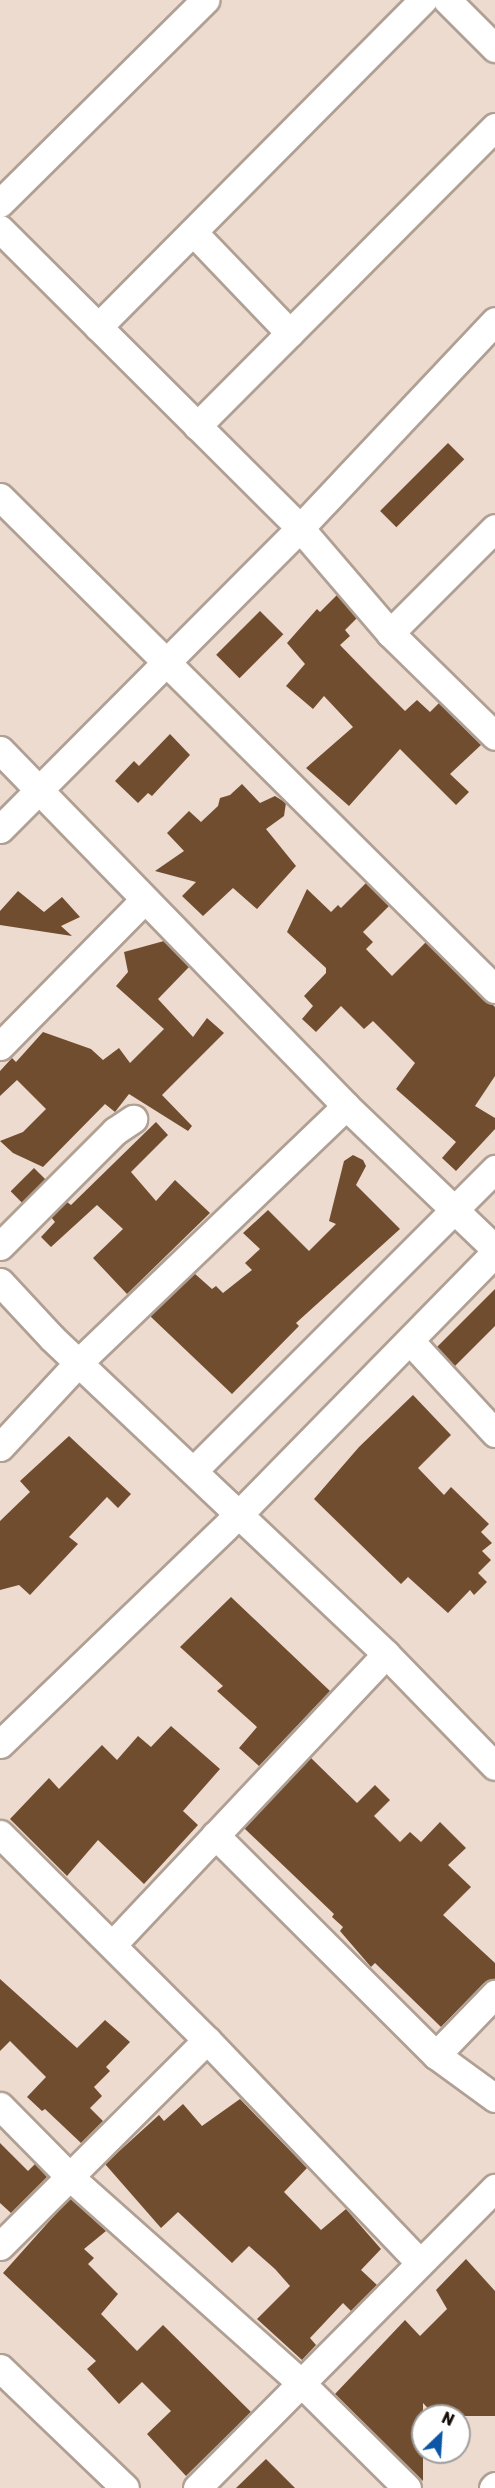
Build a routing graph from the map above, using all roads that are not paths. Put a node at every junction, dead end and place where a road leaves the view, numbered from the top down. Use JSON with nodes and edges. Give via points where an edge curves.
{"nodes":[{"id":1,"x":206,"y":0,"type":"edge"},
{"id":2,"x":423,"y":0,"type":"edge"},
{"id":3,"x":447,"y":0,"type":"edge"},
{"id":4,"x":495,"y":48,"type":"edge"},
{"id":5,"x":495,"y":127,"type":"edge"},
{"id":6,"x":0,"y":203,"type":"edge"},
{"id":7,"x":0,"y":229,"type":"edge"},
{"id":8,"x":193,"y":232,"type":"junction"},
{"id":9,"x":495,"y":321,"type":"edge"},
{"id":10,"x":98,"y":327,"type":"junction"},
{"id":11,"x":290,"y":333,"type":"junction"},
{"id":12,"x":197,"y":426,"type":"junction"},
{"id":13,"x":0,"y":497,"type":"edge"},
{"id":14,"x":300,"y":528,"type":"junction"},
{"id":15,"x":495,"y":528,"type":"edge"},
{"id":16,"x":390,"y":633,"type":"junction"},
{"id":17,"x":166,"y":662,"type":"junction"},
{"id":18,"x":493,"y":732,"type":"edge"},
{"id":19,"x":0,"y":750,"type":"edge"},
{"id":20,"x":40,"y":789,"type":"junction"},
{"id":21,"x":0,"y":829,"type":"edge"},
{"id":22,"x":144,"y":900,"type":"junction"},
{"id":23,"x":495,"y":989,"type":"edge"},
{"id":24,"x":0,"y":1046,"type":"edge"},
{"id":25,"x":346,"y":1107,"type":"junction"},
{"id":26,"x":133,"y":1119,"type":"dead end"},
{"id":27,"x":495,"y":1169,"type":"edge"},
{"id":28,"x":453,"y":1212,"type":"junction"},
{"id":29,"x":0,"y":1246,"type":"edge"},
{"id":30,"x":495,"y":1251,"type":"edge"},
{"id":31,"x":0,"y":1282,"type":"edge"},
{"id":32,"x":411,"y":1342,"type":"junction"},
{"id":33,"x":78,"y":1363,"type":"junction"},
{"id":34,"x":495,"y":1433,"type":"edge"},
{"id":35,"x":0,"y":1447,"type":"edge"},
{"id":36,"x":194,"y":1470,"type":"junction"},
{"id":37,"x":240,"y":1513,"type":"junction"},
{"id":38,"x":386,"y":1654,"type":"junction"},
{"id":39,"x":0,"y":1744,"type":"edge"},
{"id":40,"x":495,"y":1766,"type":"edge"},
{"id":41,"x":0,"y":1834,"type":"edge"},
{"id":42,"x":215,"y":1835,"type":"junction"},
{"id":43,"x":113,"y":1944,"type":"junction"},
{"id":44,"x":495,"y":1994,"type":"edge"},
{"id":45,"x":207,"y":2040,"type":"junction"},
{"id":46,"x":436,"y":2055,"type":"junction"},
{"id":47,"x":495,"y":2098,"type":"edge"},
{"id":48,"x":0,"y":2106,"type":"edge"},
{"id":49,"x":71,"y":2178,"type":"junction"},
{"id":50,"x":495,"y":2188,"type":"edge"},
{"id":51,"x":0,"y":2246,"type":"edge"},
{"id":52,"x":420,"y":2263,"type":"junction"},
{"id":53,"x":0,"y":2368,"type":"edge"},
{"id":54,"x":301,"y":2383,"type":"junction"},
{"id":55,"x":125,"y":2488,"type":"edge"},
{"id":56,"x":197,"y":2488,"type":"edge"},
{"id":57,"x":407,"y":2488,"type":"edge"}],
"edges":[{"from":1,"to":6,"type":"street"},
{"from":2,"to":8,"type":"street"},
{"from":3,"to":4,"type":"street"},
{"from":5,"to":11,"type":"street"},
{"from":7,"to":10,"type":"street"},
{"from":8,"to":10,"type":"street"},
{"from":8,"to":11,"type":"street"},
{"from":9,"to":14,"type":"street"},
{"from":10,"to":12,"type":"street"},
{"from":11,"to":12,"type":"street"},
{"from":12,"to":14,"type":"street"},
{"from":13,"to":17,"type":"street"},
{"from":14,"to":16,"type":"street"},
{"from":14,"to":17,"type":"street"},
{"from":15,"to":16,"type":"street"},
{"from":16,"to":18,"type":"street"},
{"from":17,"to":20,"type":"street"},
{"from":17,"to":23,"type":"street"},
{"from":19,"to":20,"type":"street"},
{"from":20,"to":21,"type":"street"},
{"from":20,"to":22,"type":"street"},
{"from":22,"to":24,"type":"street"},
{"from":22,"to":25,"type":"street"},
{"from":25,"to":28,"type":"street"},
{"from":25,"to":33,"type":"street"},
{"from":26,"to":29,"type":"street","via":[[115,1131]]},
{"from":27,"to":28,"type":"street"},
{"from":28,"to":30,"type":"street"},
{"from":28,"to":36,"type":"street"},
{"from":30,"to":32,"type":"street"},
{"from":31,"to":33,"type":"street"},
{"from":32,"to":34,"type":"street"},
{"from":32,"to":37,"type":"street"},
{"from":33,"to":35,"type":"street"},
{"from":33,"to":36,"type":"street"},
{"from":36,"to":37,"type":"street"},
{"from":37,"to":38,"type":"street"},
{"from":37,"to":39,"type":"street"},
{"from":38,"to":40,"type":"street"},
{"from":38,"to":42,"type":"street"},
{"from":41,"to":43,"type":"street"},
{"from":42,"to":43,"type":"street"},
{"from":42,"to":46,"type":"street"},
{"from":43,"to":45,"type":"street"},
{"from":44,"to":46,"type":"street"},
{"from":45,"to":49,"type":"street"},
{"from":45,"to":52,"type":"street"},
{"from":46,"to":47,"type":"street"},
{"from":48,"to":49,"type":"street"},
{"from":49,"to":51,"type":"street"},
{"from":49,"to":54,"type":"street"},
{"from":50,"to":52,"type":"street"},
{"from":52,"to":54,"type":"street"},
{"from":53,"to":55,"type":"street"},
{"from":54,"to":56,"type":"street"},
{"from":54,"to":57,"type":"street"}]}
